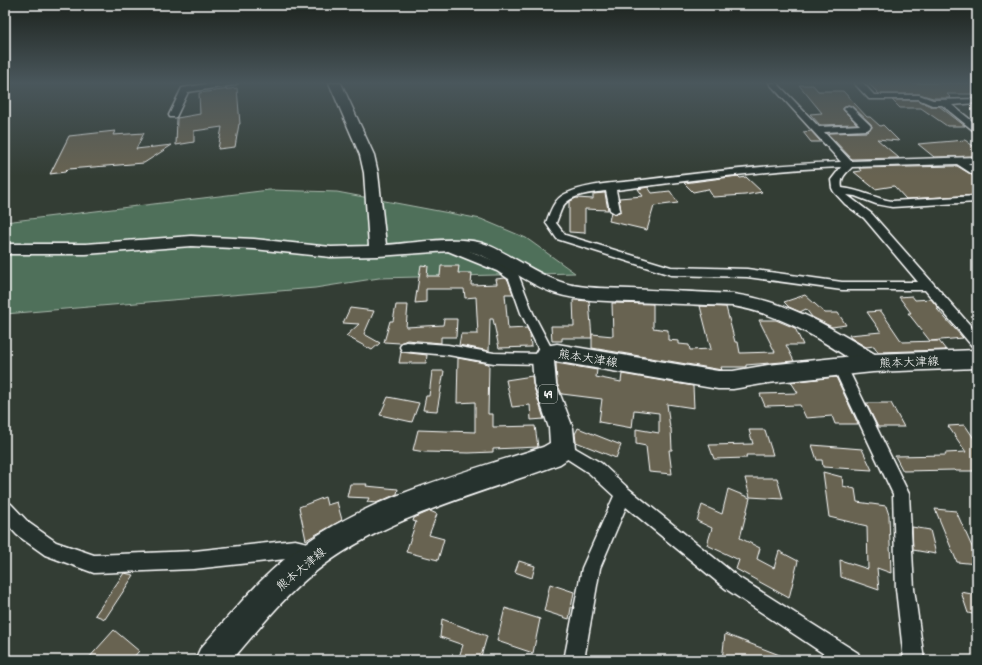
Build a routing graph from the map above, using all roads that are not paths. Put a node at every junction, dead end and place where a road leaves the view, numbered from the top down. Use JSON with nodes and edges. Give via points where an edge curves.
{"nodes":[{"id":1,"x":349,"y":114,"type":"edge"},
{"id":2,"x":802,"y":114,"type":"edge"},
{"id":3,"x":853,"y":114,"type":"edge"},
{"id":4,"x":959,"y":114,"type":"edge"},
{"id":5,"x":977,"y":129,"type":"edge"},
{"id":6,"x":817,"y":130,"type":"junction"},
{"id":7,"x":958,"y":160,"type":"junction"},
{"id":8,"x":977,"y":160,"type":"edge"},
{"id":9,"x":849,"y":165,"type":"junction"},
{"id":10,"x":977,"y":174,"type":"edge"},
{"id":11,"x":610,"y":187,"type":"junction"},
{"id":12,"x":839,"y":191,"type":"junction"},
{"id":13,"x":977,"y":199,"type":"edge"},
{"id":14,"x":615,"y":210,"type":"dead end"},
{"id":15,"x":447,"y":246,"type":"junction"},
{"id":16,"x":5,"y":249,"type":"edge"},
{"id":17,"x":378,"y":251,"type":"junction"},
{"id":18,"x":928,"y":286,"type":"junction"},
{"id":19,"x":977,"y":342,"type":"edge"},
{"id":20,"x":408,"y":347,"type":"dead end"},
{"id":21,"x":545,"y":356,"type":"junction"},
{"id":22,"x":977,"y":359,"type":"edge"},
{"id":23,"x":873,"y":363,"type":"junction"},
{"id":24,"x":840,"y":367,"type":"junction"},
{"id":25,"x":563,"y":448,"type":"junction"},
{"id":26,"x":623,"y":494,"type":"junction"},
{"id":27,"x":5,"y":510,"type":"edge"},
{"id":28,"x":317,"y":552,"type":"junction"},
{"id":29,"x":211,"y":660,"type":"edge"},
{"id":30,"x":574,"y":660,"type":"edge"},
{"id":31,"x":851,"y":660,"type":"edge"},
{"id":32,"x":914,"y":660,"type":"edge"}],
"edges":[{"from":1,"to":17,"type":"street","via":[[367,155],[371,173]]},
{"from":2,"to":6,"type":"street"},
{"from":3,"to":6,"type":"street","via":[[867,127]]},
{"from":4,"to":5,"type":"street"},
{"from":6,"to":9,"type":"street"},
{"from":7,"to":8,"type":"street"},
{"from":7,"to":9,"type":"street"},
{"from":7,"to":10,"type":"street"},
{"from":9,"to":11,"type":"street","via":[[728,172]]},
{"from":9,"to":12,"type":"street","via":[[837,179]]},
{"from":11,"to":14,"type":"street"},
{"from":11,"to":18,"type":"street","via":[[568,196],[558,205],[550,223],[561,237],[671,271],[747,273],[842,286]]},
{"from":12,"to":13,"type":"street","via":[[857,193],[892,204]]},
{"from":12,"to":18,"type":"street","via":[[853,206],[868,216]]},
{"from":15,"to":17,"type":"street"},
{"from":15,"to":21,"type":"street","via":[[514,276]]},
{"from":15,"to":23,"type":"street","via":[[481,248],[530,275],[559,288],[573,291],[750,302],[803,320]]},
{"from":16,"to":17,"type":"street","via":[[86,249],[191,241],[331,252]]},
{"from":18,"to":19,"type":"street"},
{"from":20,"to":21,"type":"street","via":[[448,350],[494,358]]},
{"from":21,"to":24,"type":"main road","name":"熊本大津線","via":[[556,352],[718,380]]},
{"from":21,"to":25,"type":"main road","name":"熊本大津線","number":"49","via":[[545,384],[561,428]]},
{"from":22,"to":23,"type":"main road","name":"熊本大津線"},
{"from":23,"to":24,"type":"main road","name":"熊本大津線"},
{"from":24,"to":32,"type":"street","via":[[901,494],[905,589]]},
{"from":25,"to":26,"type":"street","via":[[595,468]]},
{"from":25,"to":28,"type":"main road","name":"熊本大津線","via":[[551,456],[379,518]]},
{"from":26,"to":30,"type":"street","via":[[591,568]]},
{"from":26,"to":31,"type":"street","via":[[732,583]]},
{"from":27,"to":28,"type":"street","via":[[23,529],[51,549],[94,564],[194,560],[295,549]]},
{"from":28,"to":29,"type":"main road","name":"熊本大津線","via":[[286,579]]}]}
